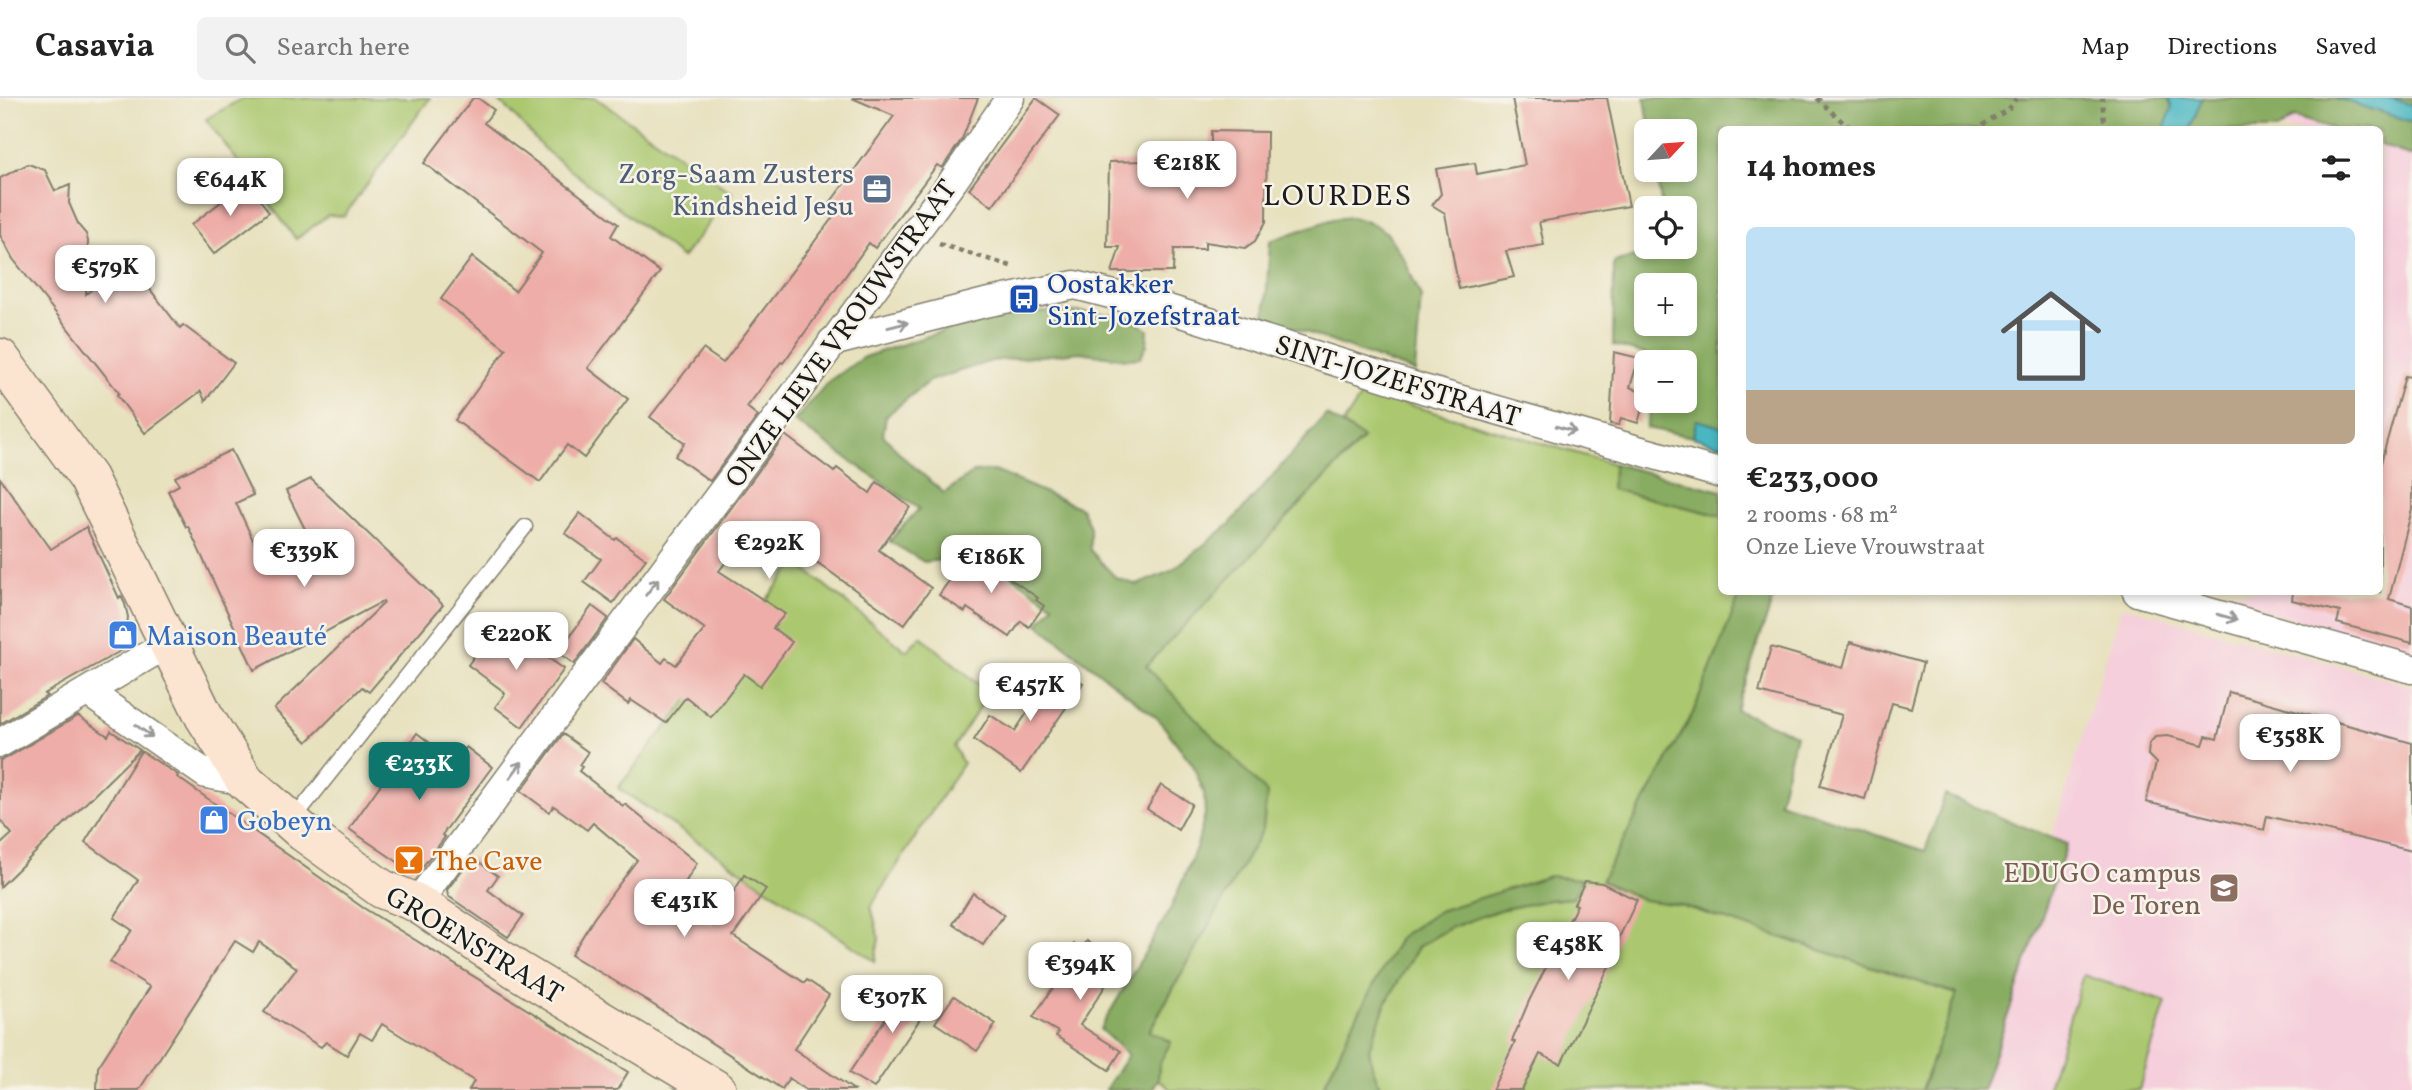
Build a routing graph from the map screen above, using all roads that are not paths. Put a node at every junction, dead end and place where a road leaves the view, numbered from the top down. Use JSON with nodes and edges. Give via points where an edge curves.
{"nodes":[{"id":1,"x":1010,"y":98,"type":"edge"},
{"id":2,"x":832,"y":342,"type":"junction"},
{"id":3,"x":0,"y":358,"type":"edge"},
{"id":4,"x":1718,"y":473,"type":"edge"},
{"id":5,"x":525,"y":527,"type":"dead end"},
{"id":6,"x":2148,"y":595,"type":"edge"},
{"id":7,"x":169,"y":643,"type":"junction"},
{"id":8,"x":2412,"y":669,"type":"edge"},
{"id":9,"x":88,"y":692,"type":"junction"},
{"id":10,"x":0,"y":743,"type":"edge"},
{"id":11,"x":245,"y":781,"type":"junction"},
{"id":12,"x":291,"y":822,"type":"junction"},
{"id":13,"x":417,"y":903,"type":"junction"},
{"id":14,"x":717,"y":1090,"type":"edge"}],
"edges":[{"from":1,"to":2,"type":"street","name":"ONZE LIEVE VROUWSTRAAT"},
{"from":2,"to":4,"type":"street","name":"SINT-JOZEFSTRAAT","one_way":true,"via":[[1075,285]]},
{"from":13,"to":2,"type":"street","name":"ONZE LIEVE VROUWSTRAAT","one_way":true},
{"from":3,"to":7,"type":"street","name":"GROENSTRAAT","via":[[88,478]]},
{"from":5,"to":12,"type":"lane"},
{"from":6,"to":8,"type":"street","one_way":true},
{"from":7,"to":9,"type":"street"},
{"from":7,"to":11,"type":"street","name":"GROENSTRAAT","via":[[204,716]]},
{"from":9,"to":10,"type":"street"},
{"from":9,"to":11,"type":"street","one_way":true,"via":[[206,774]]},
{"from":11,"to":12,"type":"street","name":"GROENSTRAAT"},
{"from":12,"to":13,"type":"street","name":"GROENSTRAAT","via":[[382,890]]},
{"from":13,"to":14,"type":"street","name":"GROENSTRAAT","via":[[517,970]]}]}
